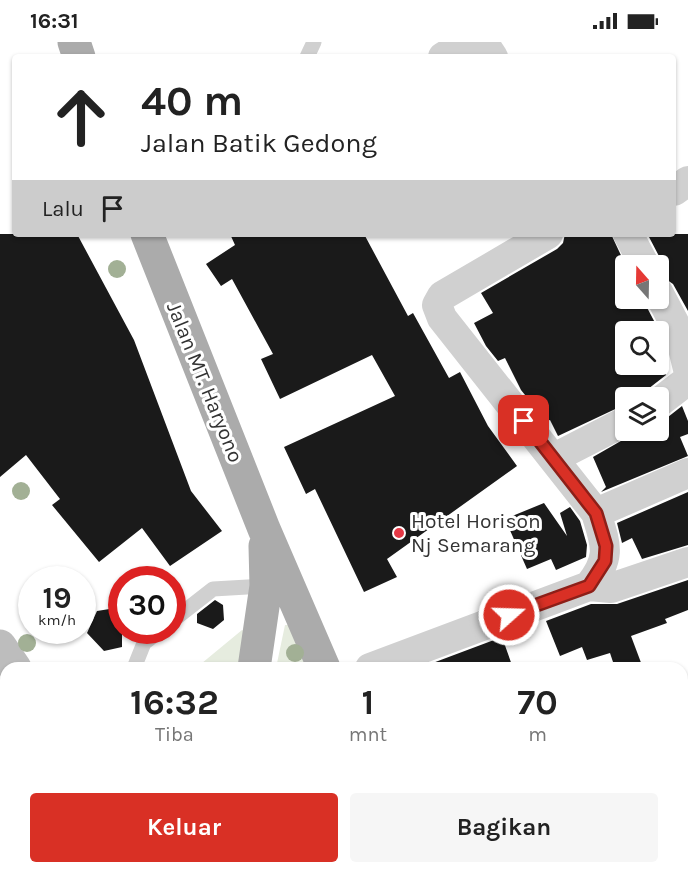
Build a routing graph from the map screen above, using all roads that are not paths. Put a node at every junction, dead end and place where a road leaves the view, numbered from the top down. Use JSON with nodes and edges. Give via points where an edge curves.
{"nodes":[{"id":1,"x":467,"y":42,"type":"edge"},
{"id":2,"x":447,"y":54,"type":"edge"},
{"id":3,"x":148,"y":237,"type":"edge"},
{"id":4,"x":543,"y":237,"type":"edge"},
{"id":5,"x":630,"y":237,"type":"edge"},
{"id":6,"x":639,"y":255,"type":"edge"},
{"id":7,"x":669,"y":308,"type":"edge"},
{"id":8,"x":683,"y":329,"type":"edge"},
{"id":9,"x":688,"y":369,"type":"edge"},
{"id":10,"x":688,"y":380,"type":"edge"},
{"id":11,"x":669,"y":395,"type":"edge"},
{"id":12,"x":615,"y":427,"type":"edge"},
{"id":13,"x":554,"y":458,"type":"junction"},
{"id":14,"x":688,"y":473,"type":"edge"},
{"id":15,"x":596,"y":513,"type":"junction"},
{"id":16,"x":264,"y":529,"type":"junction"},
{"id":17,"x":688,"y":562,"type":"edge"},
{"id":18,"x":266,"y":586,"type":"junction"},
{"id":19,"x":589,"y":586,"type":"junction"},
{"id":20,"x":186,"y":610,"type":"edge"},
{"id":21,"x":144,"y":644,"type":"edge"},
{"id":22,"x":0,"y":646,"type":"edge"},
{"id":23,"x":11,"y":662,"type":"edge"},
{"id":24,"x":136,"y":662,"type":"edge"},
{"id":25,"x":255,"y":662,"type":"edge"},
{"id":26,"x":321,"y":662,"type":"edge"},
{"id":27,"x":386,"y":662,"type":"edge"}],
"edges":[{"from":1,"to":2,"type":"street"},
{"from":3,"to":16,"type":"main road","name":"Jalan MT. Haryono"},
{"from":4,"to":13,"type":"street","via":[[442,296],[437,305],[442,318]]},
{"from":5,"to":6,"type":"street"},
{"from":7,"to":8,"type":"street"},
{"from":8,"to":9,"type":"street"},
{"from":10,"to":11,"type":"street"},
{"from":12,"to":13,"type":"street"},
{"from":13,"to":15,"type":"street"},
{"from":14,"to":15,"type":"street"},
{"from":15,"to":19,"type":"street","via":[[606,546],[605,561]]},
{"from":16,"to":18,"type":"main road","name":"Jalan MT. Haryono"},
{"from":16,"to":26,"type":"main road","name":"Jalan MT. Haryono"},
{"from":17,"to":19,"type":"street","via":[[611,588]]},
{"from":18,"to":20,"type":"lane","via":[[213,589]]},
{"from":18,"to":25,"type":"main road","name":"Jalan MT. Haryono"},
{"from":19,"to":27,"type":"street"},
{"from":21,"to":24,"type":"lane"},
{"from":22,"to":23,"type":"main road"}]}
